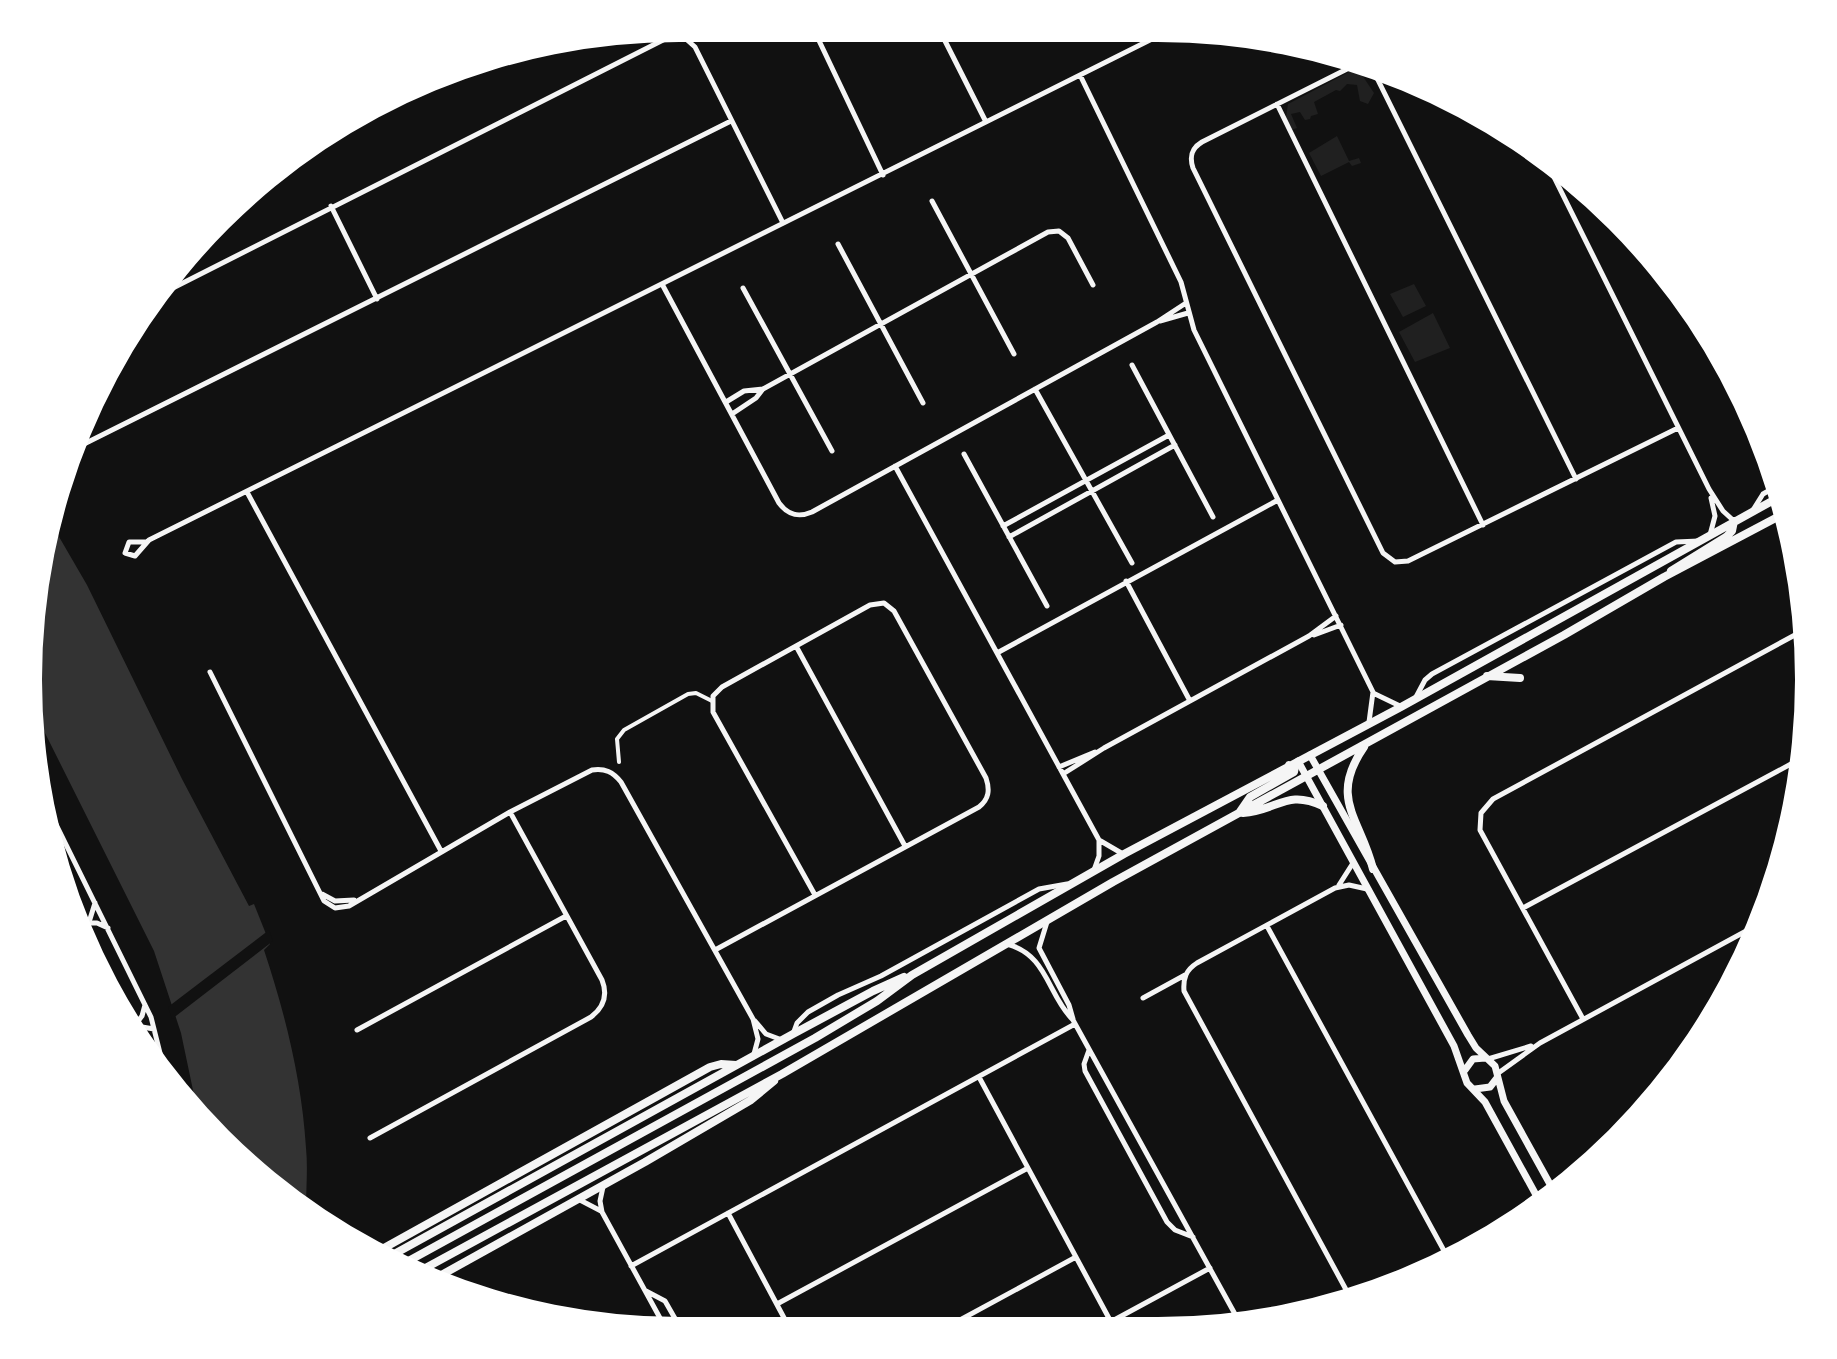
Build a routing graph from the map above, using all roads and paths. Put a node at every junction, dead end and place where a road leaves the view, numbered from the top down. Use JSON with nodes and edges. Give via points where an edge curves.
{"nodes":[{"id":1,"x":690,"y":42,"type":"edge"},
{"id":2,"x":820,"y":42,"type":"edge"},
{"id":3,"x":946,"y":42,"type":"edge"},
{"id":4,"x":1146,"y":42,"type":"edge"},
{"id":5,"x":657,"y":43,"type":"edge"},
{"id":6,"x":1344,"y":71,"type":"edge"},
{"id":7,"x":1080,"y":75,"type":"junction"},
{"id":8,"x":1379,"y":83,"type":"edge"},
{"id":9,"x":1277,"y":104,"type":"junction"},
{"id":10,"x":731,"y":121,"type":"junction"},
{"id":11,"x":986,"y":122,"type":"junction"},
{"id":12,"x":883,"y":175,"type":"junction"},
{"id":13,"x":1557,"y":183,"type":"edge"},
{"id":14,"x":932,"y":201,"type":"dead end"},
{"id":15,"x":331,"y":206,"type":"junction"},
{"id":16,"x":783,"y":223,"type":"junction"},
{"id":17,"x":838,"y":244,"type":"dead end"},
{"id":18,"x":972,"y":275,"type":"junction"},
{"id":19,"x":662,"y":284,"type":"junction"},
{"id":20,"x":179,"y":285,"type":"edge"},
{"id":21,"x":1093,"y":285,"type":"dead end"},
{"id":22,"x":743,"y":288,"type":"dead end"},
{"id":23,"x":377,"y":299,"type":"junction"},
{"id":24,"x":1186,"y":303,"type":"junction"},
{"id":25,"x":1188,"y":313,"type":"junction"},
{"id":26,"x":1159,"y":321,"type":"junction"},
{"id":27,"x":881,"y":323,"type":"junction"},
{"id":28,"x":1014,"y":354,"type":"dead end"},
{"id":29,"x":1132,"y":365,"type":"dead end"},
{"id":30,"x":790,"y":374,"type":"junction"},
{"id":31,"x":763,"y":389,"type":"junction"},
{"id":32,"x":1035,"y":389,"type":"junction"},
{"id":33,"x":726,"y":402,"type":"junction"},
{"id":34,"x":923,"y":403,"type":"dead end"},
{"id":35,"x":732,"y":414,"type":"junction"},
{"id":36,"x":1678,"y":428,"type":"junction"},
{"id":37,"x":1169,"y":435,"type":"junction"},
{"id":38,"x":89,"y":442,"type":"edge"},
{"id":39,"x":1175,"y":445,"type":"junction"},
{"id":40,"x":832,"y":451,"type":"dead end"},
{"id":41,"x":964,"y":454,"type":"dead end"},
{"id":42,"x":895,"y":466,"type":"junction"},
{"id":43,"x":1086,"y":479,"type":"junction"},
{"id":44,"x":1576,"y":479,"type":"junction"},
{"id":45,"x":1709,"y":489,"type":"junction"},
{"id":46,"x":1092,"y":490,"type":"junction"},
{"id":47,"x":247,"y":492,"type":"junction"},
{"id":48,"x":1766,"y":492,"type":"edge"},
{"id":49,"x":1278,"y":500,"type":"junction"},
{"id":50,"x":1769,"y":502,"type":"edge"},
{"id":51,"x":1752,"y":512,"type":"junction"},
{"id":52,"x":1213,"y":517,"type":"dead end"},
{"id":53,"x":1774,"y":519,"type":"edge"},
{"id":54,"x":1734,"y":521,"type":"junction"},
{"id":55,"x":1483,"y":525,"type":"junction"},
{"id":56,"x":1003,"y":526,"type":"junction"},
{"id":57,"x":1710,"y":535,"type":"junction"},
{"id":58,"x":1009,"y":537,"type":"junction"},
{"id":59,"x":146,"y":542,"type":"dead end"},
{"id":60,"x":1132,"y":563,"type":"dead end"},
{"id":61,"x":1664,"y":577,"type":"junction"},
{"id":62,"x":1126,"y":581,"type":"junction"},
{"id":63,"x":1047,"y":606,"type":"dead end"},
{"id":64,"x":1336,"y":616,"type":"junction"},
{"id":65,"x":1341,"y":625,"type":"junction"},
{"id":66,"x":1309,"y":636,"type":"junction"},
{"id":67,"x":1794,"y":636,"type":"edge"},
{"id":68,"x":796,"y":646,"type":"junction"},
{"id":69,"x":997,"y":653,"type":"junction"},
{"id":70,"x":210,"y":672,"type":"dead end"},
{"id":71,"x":1487,"y":676,"type":"junction"},
{"id":72,"x":1520,"y":678,"type":"dead end"},
{"id":73,"x":1373,"y":692,"type":"junction"},
{"id":74,"x":712,"y":701,"type":"junction"},
{"id":75,"x":1190,"y":701,"type":"junction"},
{"id":76,"x":1401,"y":707,"type":"junction"},
{"id":77,"x":1368,"y":724,"type":"junction"},
{"id":78,"x":1368,"y":742,"type":"junction"},
{"id":79,"x":1100,"y":751,"type":"junction"},
{"id":80,"x":1310,"y":755,"type":"junction"},
{"id":81,"x":619,"y":762,"type":"dead end"},
{"id":82,"x":1294,"y":763,"type":"junction"},
{"id":83,"x":1790,"y":765,"type":"edge"},
{"id":84,"x":1059,"y":767,"type":"junction"},
{"id":85,"x":1318,"y":771,"type":"junction"},
{"id":86,"x":1063,"y":774,"type":"junction"},
{"id":87,"x":1307,"y":777,"type":"junction"},
{"id":88,"x":1323,"y":806,"type":"junction"},
{"id":89,"x":510,"y":812,"type":"junction"},
{"id":90,"x":1238,"y":813,"type":"junction"},
{"id":91,"x":62,"y":834,"type":"edge"},
{"id":92,"x":1099,"y":840,"type":"junction"},
{"id":93,"x":905,"y":846,"type":"junction"},
{"id":94,"x":441,"y":851,"type":"junction"},
{"id":95,"x":1124,"y":854,"type":"junction"},
{"id":96,"x":1354,"y":861,"type":"junction"},
{"id":97,"x":1373,"y":869,"type":"junction"},
{"id":98,"x":1093,"y":872,"type":"junction"},
{"id":99,"x":1072,"y":884,"type":"junction"},
{"id":100,"x":1335,"y":888,"type":"junction"},
{"id":101,"x":1369,"y":890,"type":"junction"},
{"id":102,"x":815,"y":895,"type":"junction"},
{"id":103,"x":95,"y":899,"type":"junction"},
{"id":104,"x":1523,"y":908,"type":"junction"},
{"id":105,"x":566,"y":916,"type":"junction"},
{"id":106,"x":89,"y":918,"type":"edge"},
{"id":107,"x":1048,"y":920,"type":"junction"},
{"id":108,"x":91,"y":924,"type":"edge"},
{"id":109,"x":1267,"y":926,"type":"junction"},
{"id":110,"x":110,"y":929,"type":"junction"},
{"id":111,"x":1741,"y":934,"type":"edge"},
{"id":112,"x":1006,"y":944,"type":"junction"},
{"id":113,"x":715,"y":950,"type":"junction"},
{"id":114,"x":912,"y":975,"type":"junction"},
{"id":115,"x":1186,"y":975,"type":"junction"},
{"id":116,"x":1143,"y":998,"type":"dead end"},
{"id":117,"x":145,"y":1004,"type":"junction"},
{"id":118,"x":140,"y":1019,"type":"edge"},
{"id":119,"x":753,"y":1019,"type":"junction"},
{"id":120,"x":1583,"y":1019,"type":"junction"},
{"id":121,"x":1074,"y":1022,"type":"junction"},
{"id":122,"x":145,"y":1028,"type":"edge"},
{"id":123,"x":155,"y":1030,"type":"junction"},
{"id":124,"x":357,"y":1030,"type":"dead end"},
{"id":125,"x":793,"y":1034,"type":"junction"},
{"id":126,"x":783,"y":1040,"type":"junction"},
{"id":127,"x":1540,"y":1043,"type":"junction"},
{"id":128,"x":159,"y":1048,"type":"edge"},
{"id":129,"x":1090,"y":1049,"type":"junction"},
{"id":130,"x":753,"y":1056,"type":"junction"},
{"id":131,"x":1488,"y":1059,"type":"junction"},
{"id":132,"x":737,"y":1066,"type":"junction"},
{"id":133,"x":1465,"y":1070,"type":"junction"},
{"id":134,"x":782,"y":1074,"type":"junction"},
{"id":135,"x":1497,"y":1075,"type":"junction"},
{"id":136,"x":979,"y":1077,"type":"junction"},
{"id":137,"x":1473,"y":1088,"type":"junction"},
{"id":138,"x":370,"y":1138,"type":"dead end"},
{"id":139,"x":1028,"y":1168,"type":"junction"},
{"id":140,"x":1549,"y":1182,"type":"edge"},
{"id":141,"x":604,"y":1185,"type":"junction"},
{"id":142,"x":1535,"y":1193,"type":"edge"},
{"id":143,"x":578,"y":1199,"type":"junction"},
{"id":144,"x":602,"y":1212,"type":"junction"},
{"id":145,"x":728,"y":1213,"type":"junction"},
{"id":146,"x":1193,"y":1237,"type":"junction"},
{"id":147,"x":388,"y":1246,"type":"edge"},
{"id":148,"x":1443,"y":1249,"type":"edge"},
{"id":149,"x":399,"y":1251,"type":"edge"},
{"id":150,"x":1076,"y":1257,"type":"junction"},
{"id":151,"x":414,"y":1258,"type":"edge"},
{"id":152,"x":430,"y":1265,"type":"edge"},
{"id":153,"x":631,"y":1266,"type":"junction"},
{"id":154,"x":1210,"y":1268,"type":"junction"},
{"id":155,"x":447,"y":1272,"type":"edge"},
{"id":156,"x":1345,"y":1288,"type":"edge"},
{"id":157,"x":644,"y":1290,"type":"junction"},
{"id":158,"x":777,"y":1304,"type":"junction"},
{"id":159,"x":1234,"y":1313,"type":"edge"},
{"id":160,"x":659,"y":1316,"type":"edge"},
{"id":161,"x":674,"y":1317,"type":"edge"},
{"id":162,"x":784,"y":1317,"type":"edge"},
{"id":163,"x":965,"y":1317,"type":"edge"},
{"id":164,"x":1108,"y":1317,"type":"edge"},
{"id":165,"x":1120,"y":1317,"type":"edge"}],
"edges":[{"from":1,"to":10,"type":"street"},
{"from":2,"to":12,"type":"street"},
{"from":3,"to":11,"type":"street"},
{"from":4,"to":7,"type":"street"},
{"from":5,"to":15,"type":"street"},
{"from":6,"to":9,"type":"street"},
{"from":7,"to":11,"type":"street"},
{"from":7,"to":24,"type":"street","via":[[1181,282]]},
{"from":8,"to":44,"type":"street"},
{"from":9,"to":55,"type":"street"},
{"from":9,"to":55,"type":"street","via":[[1202,142],[1192,151],[1193,168],[1383,553],[1395,562],[1408,561]]},
{"from":10,"to":16,"type":"street"},
{"from":10,"to":23,"type":"street"},
{"from":11,"to":12,"type":"street"},
{"from":12,"to":16,"type":"street"},
{"from":13,"to":36,"type":"street"},
{"from":14,"to":18,"type":"street"},
{"from":15,"to":20,"type":"street"},
{"from":15,"to":23,"type":"street"},
{"from":16,"to":19,"type":"street"},
{"from":17,"to":27,"type":"street"},
{"from":18,"to":21,"type":"street","via":[[1048,232],[1059,231]]},
{"from":18,"to":27,"type":"street"},
{"from":18,"to":28,"type":"street"},
{"from":19,"to":33,"type":"street"},
{"from":19,"to":47,"type":"street"},
{"from":22,"to":30,"type":"street"},
{"from":23,"to":38,"type":"street"},
{"from":24,"to":25,"type":"street"},
{"from":24,"to":26,"type":"street"},
{"from":25,"to":26,"type":"street"},
{"from":25,"to":49,"type":"street"},
{"from":26,"to":32,"type":"street"},
{"from":27,"to":30,"type":"street"},
{"from":27,"to":34,"type":"street"},
{"from":29,"to":37,"type":"street"},
{"from":30,"to":31,"type":"street"},
{"from":30,"to":40,"type":"street"},
{"from":31,"to":33,"type":"street","via":[[744,391]]},
{"from":31,"to":35,"type":"street"},
{"from":32,"to":42,"type":"street"},
{"from":32,"to":43,"type":"street"},
{"from":33,"to":35,"type":"street"},
{"from":35,"to":42,"type":"street","via":[[784,509],[797,516]]},
{"from":36,"to":44,"type":"street"},
{"from":36,"to":45,"type":"street"},
{"from":37,"to":39,"type":"street"},
{"from":37,"to":43,"type":"street"},
{"from":39,"to":46,"type":"street"},
{"from":39,"to":52,"type":"street"},
{"from":41,"to":56,"type":"street"},
{"from":42,"to":69,"type":"street"},
{"from":43,"to":46,"type":"street"},
{"from":43,"to":56,"type":"street"},
{"from":44,"to":55,"type":"street"},
{"from":45,"to":54,"type":"street"},
{"from":45,"to":57,"type":"street","via":[[1715,516]]},
{"from":46,"to":58,"type":"street"},
{"from":46,"to":60,"type":"street"},
{"from":47,"to":59,"type":"street"},
{"from":47,"to":94,"type":"street"},
{"from":48,"to":51,"type":"street"},
{"from":49,"to":62,"type":"street"},
{"from":49,"to":64,"type":"street"},
{"from":50,"to":51,"type":"main road"},
{"from":51,"to":54,"type":"main road"},
{"from":53,"to":61,"type":"main road"},
{"from":54,"to":57,"type":"main road"},
{"from":54,"to":61,"type":"main road","via":[[1726,537]]},
{"from":56,"to":58,"type":"street"},
{"from":57,"to":76,"type":"main road"},
{"from":58,"to":63,"type":"street"},
{"from":61,"to":71,"type":"main road"},
{"from":62,"to":69,"type":"street"},
{"from":62,"to":75,"type":"street"},
{"from":64,"to":65,"type":"street"},
{"from":64,"to":66,"type":"street"},
{"from":65,"to":66,"type":"street"},
{"from":65,"to":73,"type":"street"},
{"from":66,"to":75,"type":"street"},
{"from":67,"to":104,"type":"street","via":[[1484,807],[1480,830]]},
{"from":68,"to":74,"type":"street","via":[[718,689]]},
{"from":68,"to":93,"type":"street"},
{"from":68,"to":93,"type":"street","via":[[870,605],[884,603],[894,611],[971,751],[988,795],[979,807]]},
{"from":69,"to":84,"type":"street"},
{"from":70,"to":94,"type":"street","via":[[321,894],[340,902],[357,899]]},
{"from":71,"to":72,"type":"main road"},
{"from":71,"to":78,"type":"main road"},
{"from":73,"to":76,"type":"street"},
{"from":73,"to":77,"type":"street"},
{"from":74,"to":81,"type":"street","via":[[688,694],[624,730],[617,739]]},
{"from":74,"to":102,"type":"street","via":[[713,712]]},
{"from":75,"to":79,"type":"street"},
{"from":76,"to":77,"type":"main road"},
{"from":77,"to":80,"type":"main road"},
{"from":78,"to":85,"type":"main road"},
{"from":78,"to":97,"type":"main road","via":[[1351,768],[1346,793]]},
{"from":79,"to":84,"type":"street"},
{"from":79,"to":86,"type":"street"},
{"from":80,"to":82,"type":"main road"},
{"from":80,"to":85,"type":"street"},
{"from":82,"to":87,"type":"street"},
{"from":82,"to":90,"type":"main road","via":[[1294,772],[1250,797]]},
{"from":82,"to":95,"type":"main road"},
{"from":83,"to":104,"type":"street"},
{"from":84,"to":86,"type":"street"},
{"from":85,"to":87,"type":"main road"},
{"from":85,"to":97,"type":"street"},
{"from":86,"to":92,"type":"street"},
{"from":87,"to":88,"type":"street"},
{"from":87,"to":90,"type":"main road"},
{"from":88,"to":90,"type":"main road","via":[[1294,798],[1263,811]]},
{"from":88,"to":96,"type":"street"},
{"from":89,"to":94,"type":"street"},
{"from":89,"to":105,"type":"street"},
{"from":89,"to":113,"type":"street","via":[[592,770],[606,770],[621,782]]},
{"from":90,"to":107,"type":"main road"},
{"from":91,"to":103,"type":"street"},
{"from":92,"to":95,"type":"street"},
{"from":92,"to":98,"type":"street"},
{"from":93,"to":102,"type":"street"},
{"from":95,"to":98,"type":"main road"},
{"from":96,"to":100,"type":"street"},
{"from":96,"to":101,"type":"street"},
{"from":97,"to":131,"type":"street","via":[[1468,1035]]},
{"from":98,"to":99,"type":"main road"},
{"from":99,"to":114,"type":"main road"},
{"from":99,"to":125,"type":"street","via":[[1039,889],[838,995],[804,1015]]},
{"from":100,"to":101,"type":"street"},
{"from":100,"to":109,"type":"street"},
{"from":101,"to":133,"type":"street"},
{"from":102,"to":113,"type":"street"},
{"from":103,"to":106,"type":"street"},
{"from":103,"to":110,"type":"street"},
{"from":104,"to":120,"type":"street"},
{"from":105,"to":124,"type":"street"},
{"from":105,"to":138,"type":"street","via":[[602,980],[602,1006],[591,1017]]},
{"from":107,"to":112,"type":"main road"},
{"from":107,"to":121,"type":"street","via":[[1039,948]]},
{"from":108,"to":110,"type":"street"},
{"from":109,"to":115,"type":"street","via":[[1197,963]]},
{"from":109,"to":148,"type":"street"},
{"from":110,"to":117,"type":"street"},
{"from":111,"to":120,"type":"street"},
{"from":112,"to":121,"type":"street","via":[[1034,957]]},
{"from":112,"to":134,"type":"main road"},
{"from":113,"to":119,"type":"street"},
{"from":114,"to":125,"type":"main road"},
{"from":114,"to":151,"type":"main road","via":[[815,1038]]},
{"from":115,"to":116,"type":"street"},
{"from":115,"to":156,"type":"street","via":[[1184,991]]},
{"from":117,"to":118,"type":"street"},
{"from":117,"to":123,"type":"street"},
{"from":119,"to":126,"type":"street","via":[[766,1034]]},
{"from":119,"to":130,"type":"street","via":[[758,1039]]},
{"from":120,"to":127,"type":"street"},
{"from":121,"to":129,"type":"street"},
{"from":121,"to":136,"type":"street"},
{"from":122,"to":123,"type":"street"},
{"from":123,"to":128,"type":"street"},
{"from":125,"to":126,"type":"main road"},
{"from":126,"to":130,"type":"main road"},
{"from":127,"to":131,"type":"street"},
{"from":127,"to":135,"type":"street"},
{"from":129,"to":146,"type":"street"},
{"from":129,"to":146,"type":"street","via":[[1085,1071],[1167,1222]]},
{"from":130,"to":132,"type":"main road"},
{"from":131,"to":133,"type":"street","via":[[1473,1059]]},
{"from":131,"to":135,"type":"street"},
{"from":132,"to":147,"type":"main road","via":[[710,1067]]},
{"from":132,"to":149,"type":"main road"},
{"from":133,"to":137,"type":"street"},
{"from":134,"to":141,"type":"main road","via":[[744,1104]]},
{"from":134,"to":152,"type":"main road"},
{"from":135,"to":137,"type":"street","via":[[1490,1087]]},
{"from":135,"to":140,"type":"street","via":[[1504,1101]]},
{"from":136,"to":139,"type":"street"},
{"from":136,"to":145,"type":"street"},
{"from":137,"to":142,"type":"street"},
{"from":139,"to":150,"type":"street"},
{"from":139,"to":158,"type":"street"},
{"from":141,"to":143,"type":"main road"},
{"from":141,"to":144,"type":"street"},
{"from":143,"to":144,"type":"street"},
{"from":143,"to":155,"type":"main road"},
{"from":144,"to":153,"type":"street"},
{"from":145,"to":153,"type":"street"},
{"from":145,"to":158,"type":"street"},
{"from":146,"to":154,"type":"street"},
{"from":150,"to":163,"type":"street"},
{"from":150,"to":164,"type":"street"},
{"from":153,"to":157,"type":"street"},
{"from":154,"to":159,"type":"street"},
{"from":154,"to":165,"type":"street"},
{"from":157,"to":160,"type":"street"},
{"from":157,"to":161,"type":"street","via":[[665,1301]]},
{"from":158,"to":162,"type":"street"}]}
